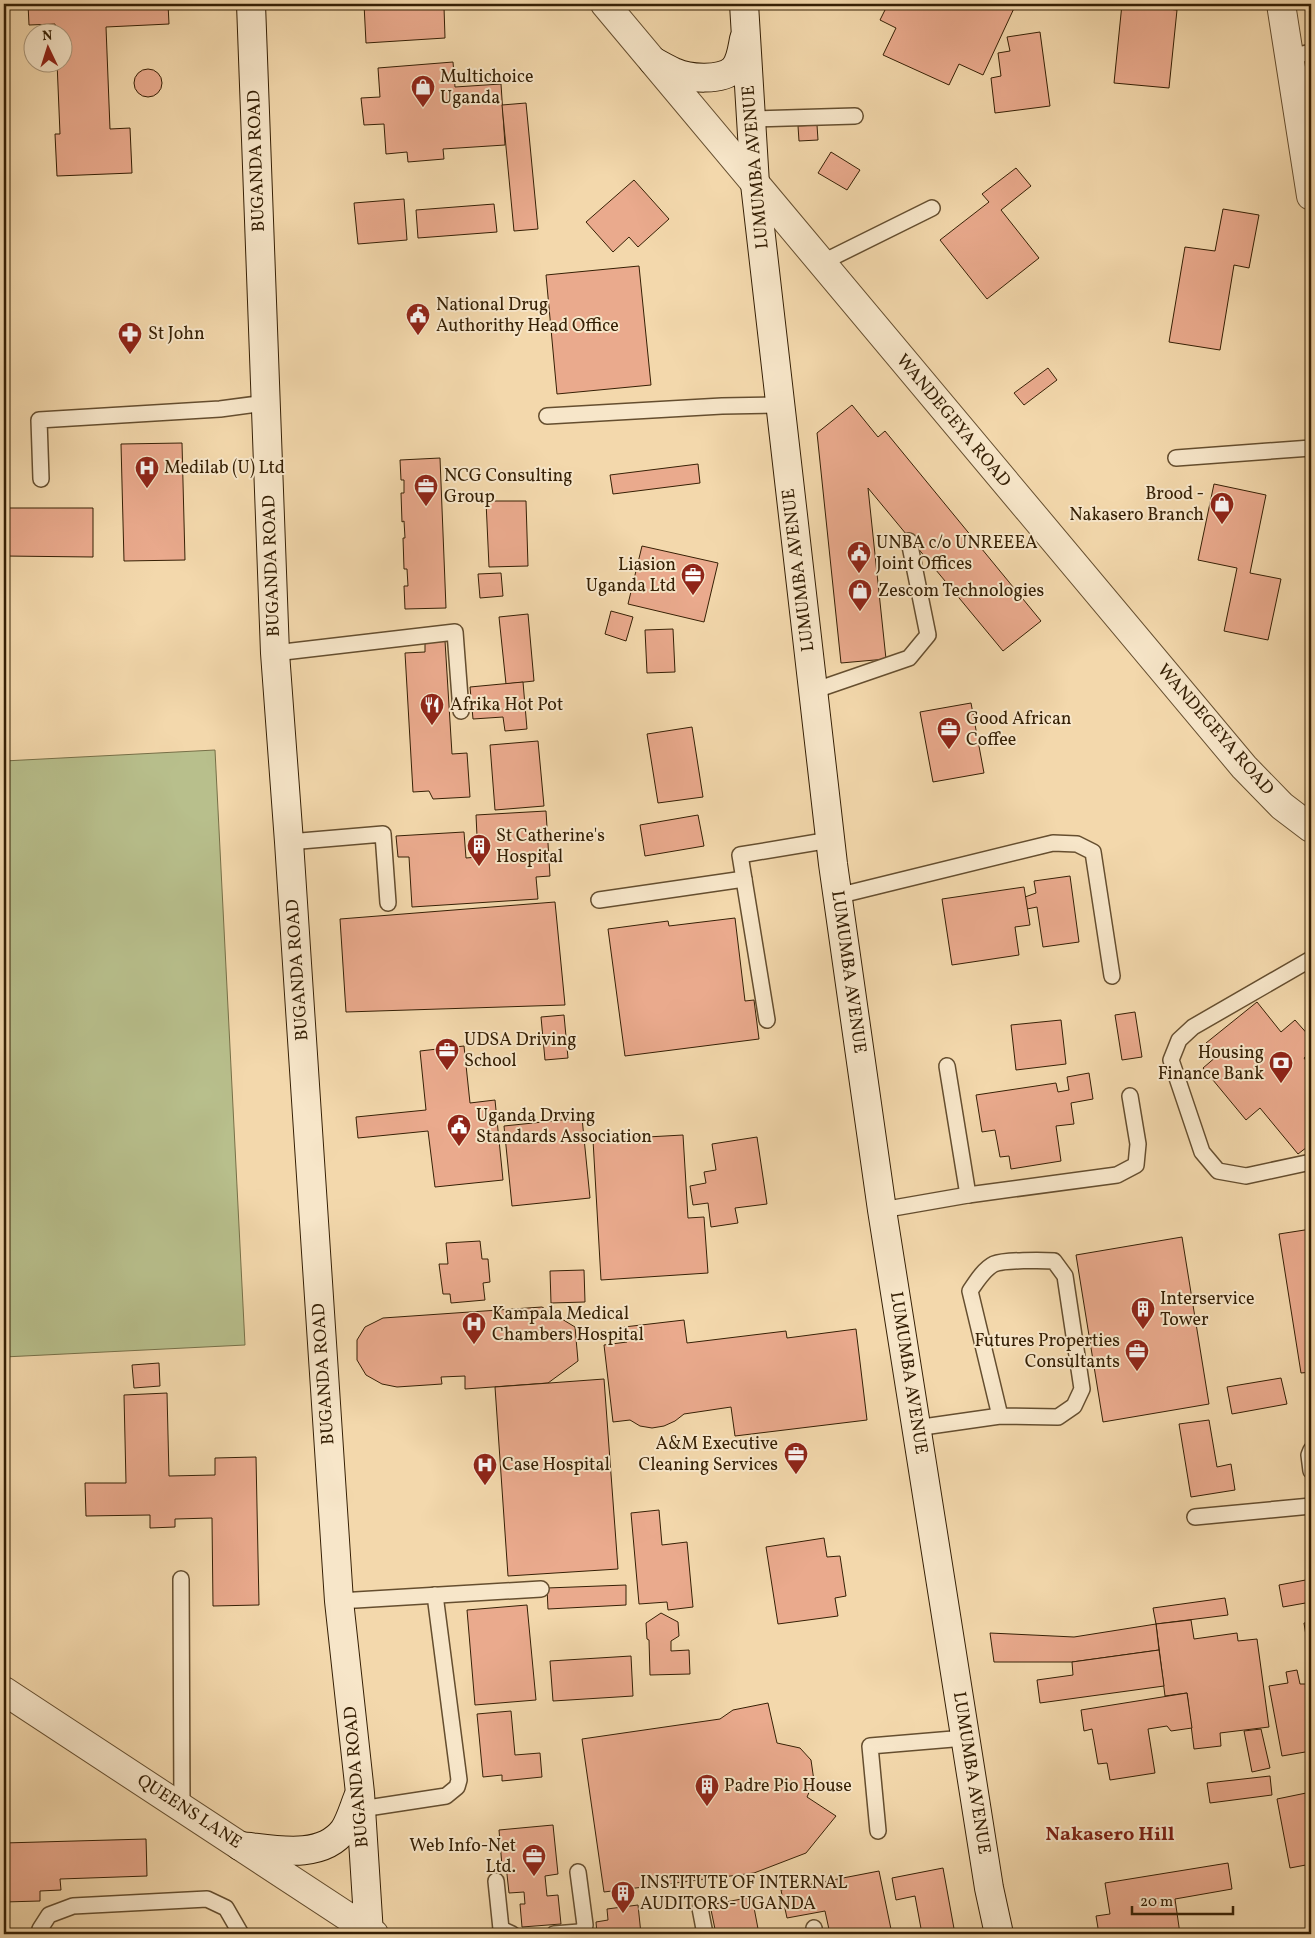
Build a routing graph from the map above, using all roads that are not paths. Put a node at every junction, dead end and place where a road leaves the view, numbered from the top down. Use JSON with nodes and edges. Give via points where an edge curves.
{"nodes":[{"id":1,"x":251,"y":4,"type":"edge"},
{"id":2,"x":605,"y":4,"type":"edge"},
{"id":3,"x":744,"y":4,"type":"edge"},
{"id":4,"x":1282,"y":4,"type":"edge"},
{"id":5,"x":746,"y":33,"type":"junction"},
{"id":6,"x":1300,"y":54,"type":"edge"},
{"id":7,"x":653,"y":61,"type":"junction"},
{"id":8,"x":855,"y":116,"type":"dead end"},
{"id":9,"x":752,"y":119,"type":"junction"},
{"id":10,"x":756,"y":184,"type":"junction"},
{"id":11,"x":1311,"y":196,"type":"edge"},
{"id":12,"x":932,"y":208,"type":"dead end"},
{"id":13,"x":821,"y":263,"type":"junction"},
{"id":14,"x":265,"y":402,"type":"junction"},
{"id":15,"x":779,"y":405,"type":"junction"},
{"id":16,"x":547,"y":416,"type":"dead end"},
{"id":17,"x":1311,"y":448,"type":"edge"},
{"id":18,"x":1176,"y":458,"type":"dead end"},
{"id":19,"x":41,"y":479,"type":"dead end"},
{"id":20,"x":909,"y":541,"type":"dead end"},
{"id":21,"x":275,"y":653,"type":"junction"},
{"id":22,"x":813,"y":691,"type":"junction"},
{"id":23,"x":461,"y":711,"type":"dead end"},
{"id":24,"x":1311,"y":828,"type":"edge"},
{"id":25,"x":830,"y":840,"type":"junction"},
{"id":26,"x":289,"y":842,"type":"junction"},
{"id":27,"x":744,"y":880,"type":"junction"},
{"id":28,"x":837,"y":896,"type":"junction"},
{"id":29,"x":599,"y":900,"type":"dead end"},
{"id":30,"x":388,"y":903,"type":"dead end"},
{"id":31,"x":1311,"y":959,"type":"edge"},
{"id":32,"x":1112,"y":976,"type":"dead end"},
{"id":33,"x":767,"y":1020,"type":"dead end"},
{"id":34,"x":947,"y":1066,"type":"dead end"},
{"id":35,"x":1130,"y":1096,"type":"dead end"},
{"id":36,"x":1311,"y":1162,"type":"edge"},
{"id":37,"x":968,"y":1195,"type":"junction"},
{"id":38,"x":882,"y":1210,"type":"junction"},
{"id":39,"x":1000,"y":1416,"type":"junction"},
{"id":40,"x":916,"y":1428,"type":"junction"},
{"id":41,"x":1311,"y":1450,"type":"edge"},
{"id":42,"x":1311,"y":1471,"type":"edge"},
{"id":43,"x":1311,"y":1506,"type":"edge"},
{"id":44,"x":1195,"y":1517,"type":"dead end"},
{"id":45,"x":181,"y":1579,"type":"dead end"},
{"id":46,"x":541,"y":1589,"type":"dead end"},
{"id":47,"x":435,"y":1595,"type":"junction"},
{"id":48,"x":339,"y":1601,"type":"junction"},
{"id":49,"x":4,"y":1690,"type":"edge"},
{"id":50,"x":966,"y":1738,"type":"junction"},
{"id":51,"x":360,"y":1801,"type":"junction"},
{"id":52,"x":182,"y":1808,"type":"junction"},
{"id":53,"x":878,"y":1831,"type":"dead end"},
{"id":54,"x":240,"y":1846,"type":"junction"},
{"id":55,"x":578,"y":1872,"type":"dead end"},
{"id":56,"x":496,"y":1881,"type":"dead end"},
{"id":57,"x":700,"y":1908,"type":"dead end"},
{"id":58,"x":370,"y":1933,"type":"edge"},
{"id":59,"x":40,"y":1934,"type":"edge"},
{"id":60,"x":241,"y":1934,"type":"edge"},
{"id":61,"x":512,"y":1934,"type":"edge"},
{"id":62,"x":554,"y":1934,"type":"edge"},
{"id":63,"x":705,"y":1934,"type":"edge"},
{"id":64,"x":999,"y":1934,"type":"edge"}],
"edges":[{"from":1,"to":14,"type":"main road","name":"BUGANDA ROAD"},
{"from":2,"to":7,"type":"main road","name":"WANDEGEYA ROAD"},
{"from":3,"to":5,"type":"main road","name":"LUMUMBA AVENUE"},
{"from":4,"to":6,"type":"main road"},
{"from":5,"to":7,"type":"main road","via":[[740,58],[733,70],[721,76],[689,77]]},
{"from":5,"to":9,"type":"main road","name":"LUMUMBA AVENUE"},
{"from":6,"to":11,"type":"main road"},
{"from":7,"to":10,"type":"main road","name":"WANDEGEYA ROAD"},
{"from":8,"to":9,"type":"lane"},
{"from":9,"to":10,"type":"main road","name":"LUMUMBA AVENUE"},
{"from":10,"to":13,"type":"main road","name":"WANDEGEYA ROAD"},
{"from":10,"to":15,"type":"main road","name":"LUMUMBA AVENUE"},
{"from":12,"to":13,"type":"lane"},
{"from":13,"to":24,"type":"main road","name":"WANDEGEYA ROAD","via":[[1244,767],[1282,806]]},
{"from":14,"to":19,"type":"lane","via":[[39,420]]},
{"from":14,"to":21,"type":"main road","name":"BUGANDA ROAD"},
{"from":15,"to":16,"type":"lane"},
{"from":15,"to":22,"type":"main road","name":"LUMUMBA AVENUE"},
{"from":17,"to":18,"type":"lane"},
{"from":20,"to":22,"type":"lane","via":[[928,635],[909,658]]},
{"from":21,"to":23,"type":"lane","via":[[455,632]]},
{"from":21,"to":26,"type":"main road","name":"BUGANDA ROAD"},
{"from":22,"to":25,"type":"main road","name":"LUMUMBA AVENUE"},
{"from":25,"to":27,"type":"lane","via":[[740,854]]},
{"from":25,"to":28,"type":"main road","name":"LUMUMBA AVENUE"},
{"from":26,"to":30,"type":"lane","via":[[383,834]]},
{"from":26,"to":48,"type":"main road","name":"BUGANDA ROAD"},
{"from":27,"to":29,"type":"lane"},
{"from":27,"to":33,"type":"lane"},
{"from":28,"to":32,"type":"lane","via":[[1053,843],[1077,844],[1093,852]]},
{"from":28,"to":38,"type":"main road","name":"LUMUMBA AVENUE"},
{"from":31,"to":36,"type":"lane","via":[[1193,1027],[1180,1040],[1171,1060],[1202,1152],[1218,1171],[1246,1176]]},
{"from":34,"to":37,"type":"lane"},
{"from":35,"to":37,"type":"lane","via":[[1138,1144],[1136,1165],[1117,1175]]},
{"from":37,"to":38,"type":"lane"},
{"from":38,"to":40,"type":"main road","name":"LUMUMBA AVENUE"},
{"from":39,"to":39,"type":"lane","via":[[1058,1416],[1074,1406],[1082,1388],[1065,1276],[1054,1261],[994,1264],[978,1278],[970,1291]]},
{"from":39,"to":40,"type":"lane"},
{"from":40,"to":50,"type":"main road","name":"LUMUMBA AVENUE"},
{"from":41,"to":42,"type":"lane"},
{"from":43,"to":44,"type":"lane"},
{"from":45,"to":52,"type":"lane"},
{"from":46,"to":47,"type":"lane"},
{"from":47,"to":48,"type":"lane"},
{"from":47,"to":51,"type":"lane","via":[[457,1787],[446,1796]]},
{"from":48,"to":51,"type":"main road","name":"BUGANDA ROAD"},
{"from":49,"to":52,"type":"main road","name":"QUEENS LANE"},
{"from":50,"to":53,"type":"lane","via":[[870,1746]]},
{"from":50,"to":64,"type":"main road","name":"LUMUMBA AVENUE"},
{"from":51,"to":54,"type":"main road","via":[[344,1830],[318,1848],[297,1851]]},
{"from":51,"to":58,"type":"main road","name":"BUGANDA ROAD"},
{"from":52,"to":54,"type":"main road","name":"QUEENS LANE"},
{"from":54,"to":58,"type":"main road","name":"QUEENS LANE"},
{"from":55,"to":62,"type":"lane","via":[[584,1929]]},
{"from":56,"to":61,"type":"lane","via":[[501,1930]]},
{"from":57,"to":63,"type":"lane"},
{"from":59,"to":60,"type":"lane","via":[[49,1915],[73,1906],[207,1899],[226,1908]]}]}
